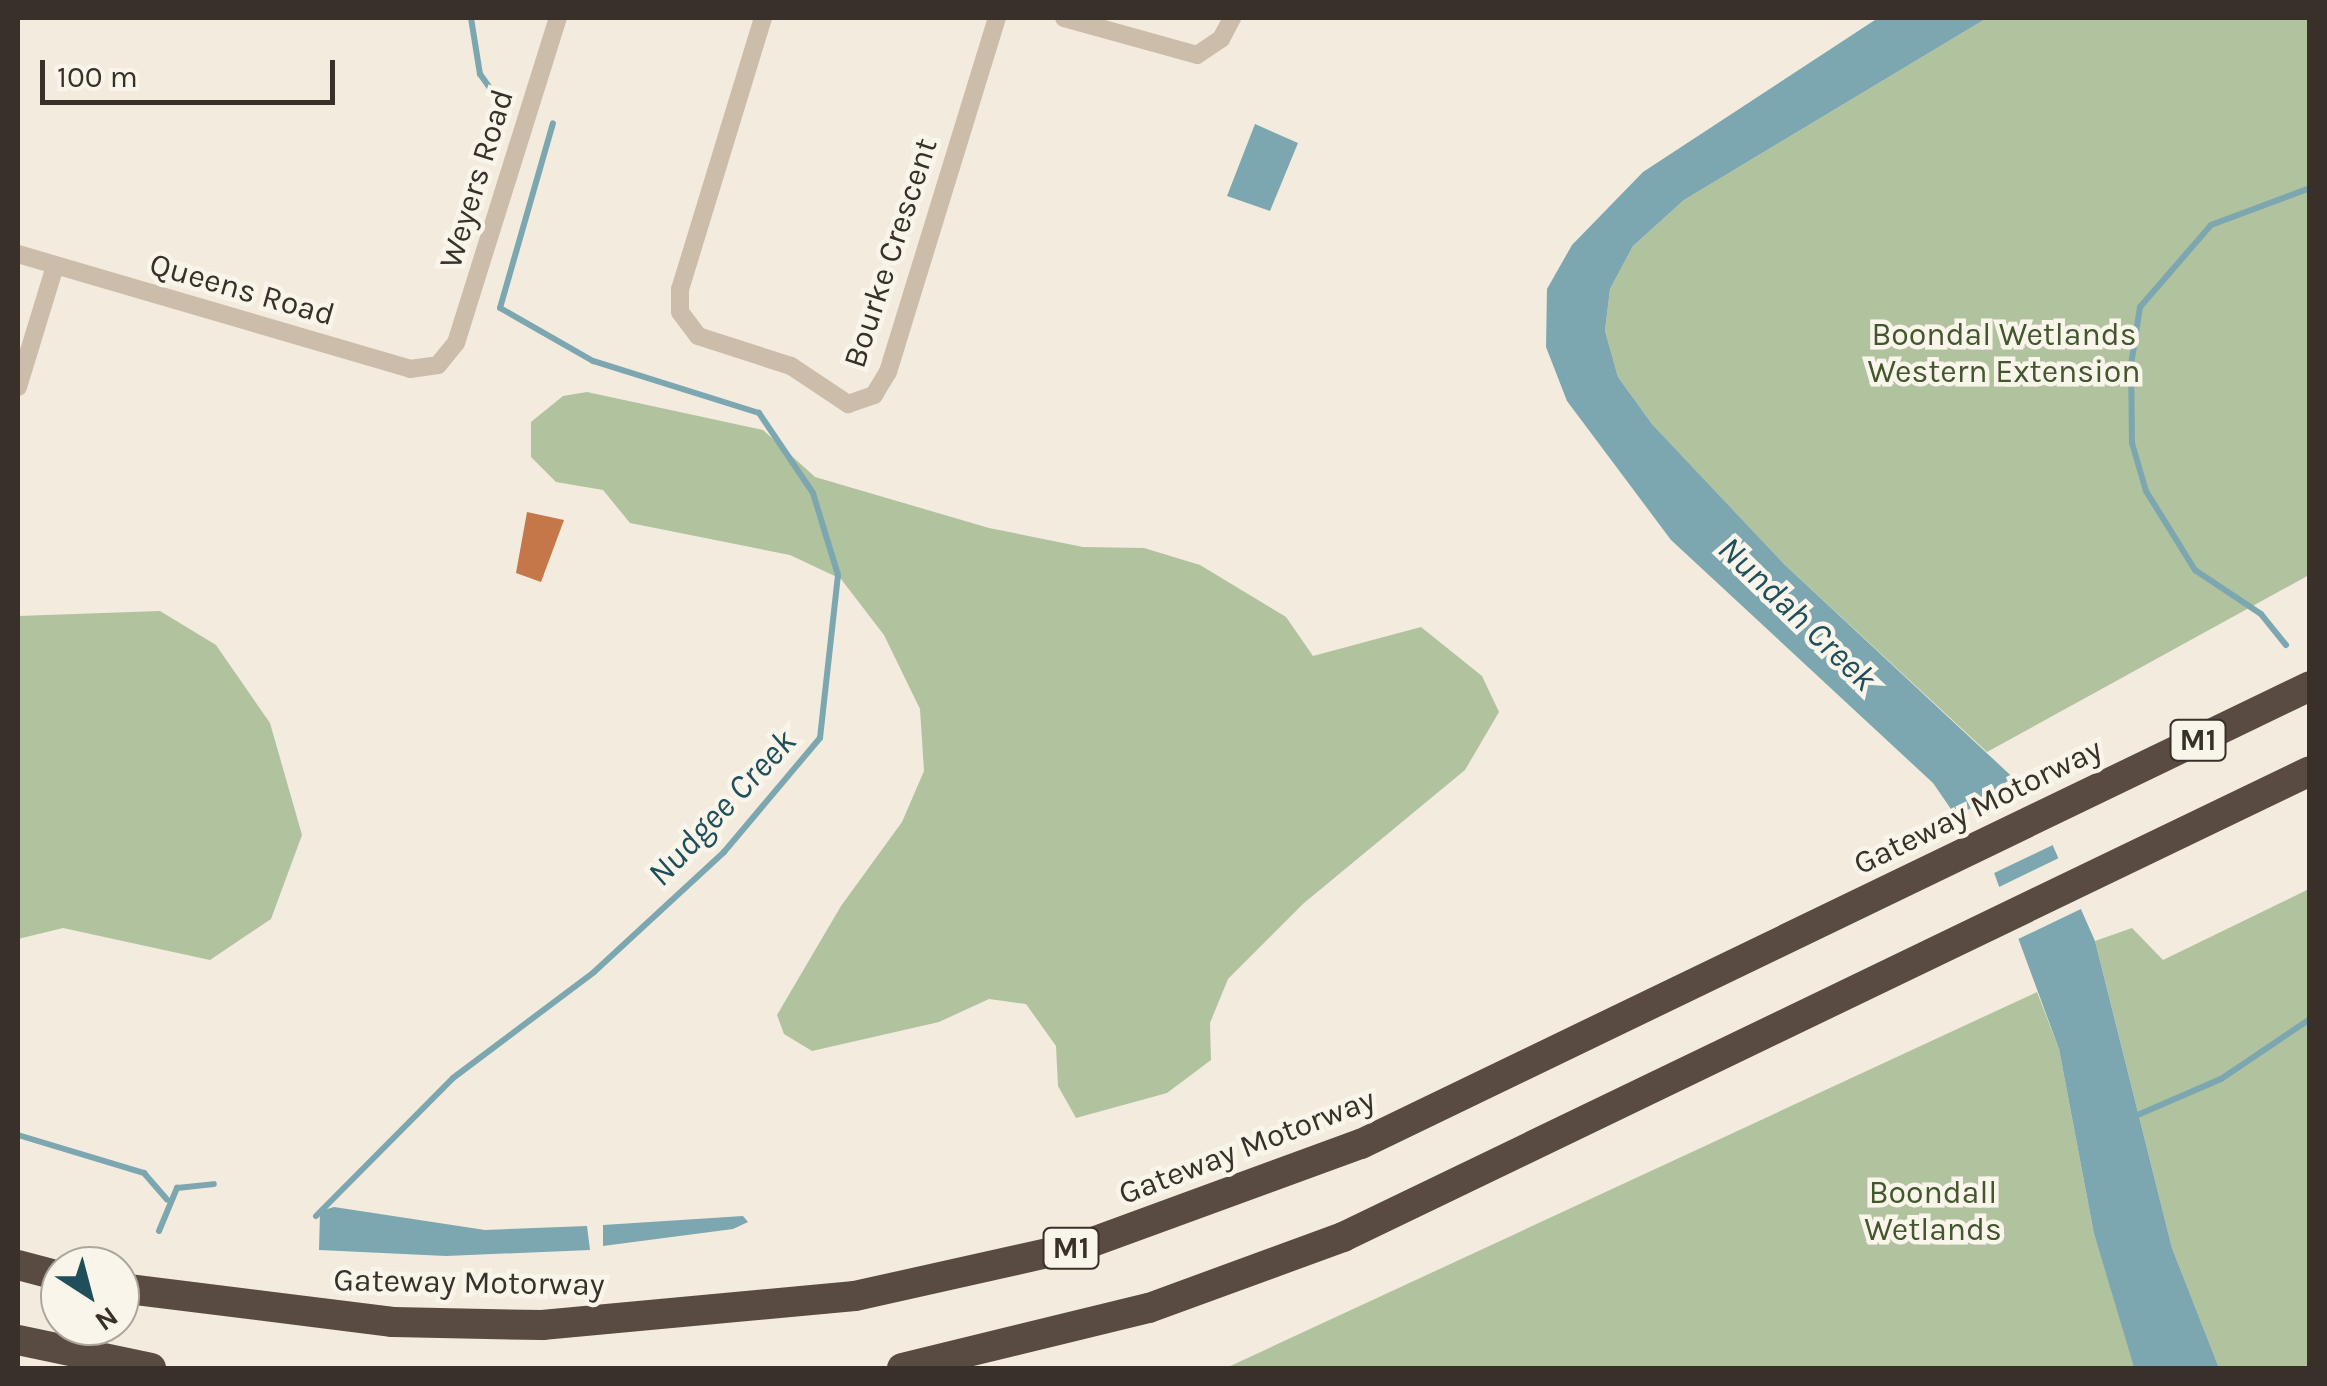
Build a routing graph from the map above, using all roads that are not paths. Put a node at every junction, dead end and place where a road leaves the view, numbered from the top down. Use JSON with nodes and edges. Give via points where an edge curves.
{"nodes":[{"id":1,"x":558,"y":18,"type":"edge"},
{"id":2,"x":764,"y":18,"type":"edge"},
{"id":3,"x":997,"y":18,"type":"edge"},
{"id":4,"x":1064,"y":18,"type":"edge"},
{"id":5,"x":1232,"y":18,"type":"edge"},
{"id":6,"x":18,"y":254,"type":"edge"},
{"id":7,"x":55,"y":266,"type":"junction"},
{"id":8,"x":449,"y":358,"type":"joint"},
{"id":9,"x":18,"y":388,"type":"edge"},
{"id":10,"x":2310,"y":686,"type":"edge"},
{"id":11,"x":2310,"y":772,"type":"edge"},
{"id":12,"x":140,"y":1291,"type":"edge"},
{"id":13,"x":18,"y":1340,"type":"edge"},
{"id":14,"x":151,"y":1368,"type":"edge"},
{"id":15,"x":902,"y":1368,"type":"edge"}],
"edges":[{"from":1,"to":8,"type":"street","name":"Weyers Road"},
{"from":2,"to":3,"type":"street","name":"Bourke Crescent","via":[[680,289],[680,312],[698,336],[791,366],[848,404],[874,395],[888,372]]},
{"from":4,"to":5,"type":"street","via":[[1197,56],[1222,39]]},
{"from":6,"to":7,"type":"street","name":"Queens Road"},
{"from":7,"to":8,"type":"street","name":"Queens Road","via":[[410,369]]},
{"from":7,"to":9,"type":"street"},
{"from":10,"to":12,"type":"highway","name":"Gateway Motorway","number":"M1","via":[[1361,1144],[1190,1211],[993,1268],[774,1308],[542,1325],[374,1321]]},
{"from":11,"to":15,"type":"highway","number":"M1","via":[[1343,1237],[1149,1308]]},
{"from":13,"to":14,"type":"highway"}]}
